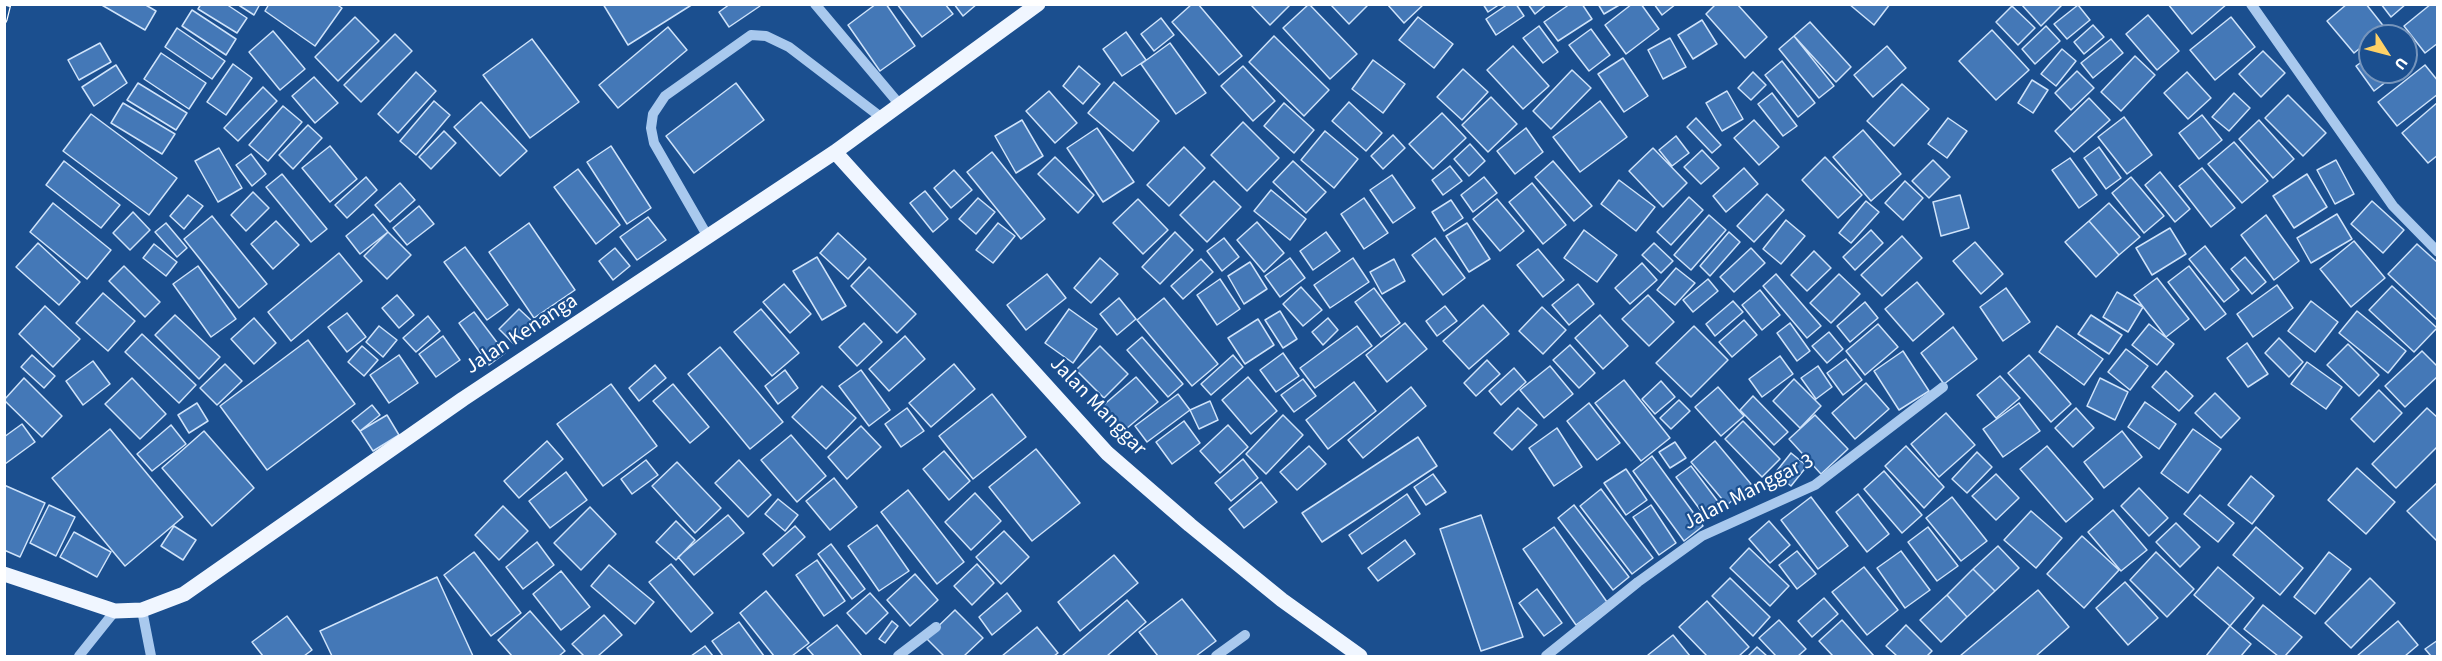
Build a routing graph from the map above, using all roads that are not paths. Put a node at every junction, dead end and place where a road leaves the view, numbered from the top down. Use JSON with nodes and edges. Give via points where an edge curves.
{"nodes":[{"id":1,"x":814,"y":4,"type":"edge"},
{"id":2,"x":1038,"y":4,"type":"edge"},
{"id":3,"x":2251,"y":4,"type":"edge"},
{"id":4,"x":900,"y":105,"type":"junction"},
{"id":5,"x":882,"y":118,"type":"junction"},
{"id":6,"x":835,"y":152,"type":"junction"},
{"id":7,"x":708,"y":237,"type":"junction"},
{"id":8,"x":2438,"y":252,"type":"edge"},
{"id":9,"x":1943,"y":387,"type":"dead end"},
{"id":10,"x":4,"y":574,"type":"edge"},
{"id":11,"x":142,"y":610,"type":"junction"},
{"id":12,"x":115,"y":611,"type":"junction"},
{"id":13,"x":936,"y":627,"type":"dead end"},
{"id":14,"x":1245,"y":635,"type":"dead end"},
{"id":15,"x":79,"y":657,"type":"edge"},
{"id":16,"x":152,"y":657,"type":"edge"},
{"id":17,"x":898,"y":657,"type":"edge"},
{"id":18,"x":1216,"y":657,"type":"edge"},
{"id":19,"x":1360,"y":657,"type":"edge"},
{"id":20,"x":1546,"y":657,"type":"edge"}],
"edges":[{"from":1,"to":4,"type":"street"},
{"from":2,"to":4,"type":"main road","name":"Jalan Kenanga"},
{"from":3,"to":8,"type":"street","via":[[2393,206]]},
{"from":4,"to":5,"type":"main road","name":"Jalan Kenanga"},
{"from":5,"to":6,"type":"main road","name":"Jalan Kenanga"},
{"from":5,"to":7,"type":"street","via":[[789,47],[766,36],[751,35],[665,96],[653,114],[654,143]]},
{"from":6,"to":7,"type":"main road","name":"Jalan Kenanga"},
{"from":6,"to":19,"type":"main road","name":"Jalan Manggar","via":[[1107,453],[1282,600]]},
{"from":7,"to":11,"type":"main road","name":"Jalan Kenanga","via":[[463,399],[184,594]]},
{"from":9,"to":20,"type":"street","name":"Jalan Manggar 3","via":[[1815,485],[1702,536]]},
{"from":10,"to":12,"type":"main road","name":"Jalan Kenanga"},
{"from":11,"to":12,"type":"main road","name":"Jalan Kenanga"},
{"from":11,"to":16,"type":"street"},
{"from":12,"to":15,"type":"street"},
{"from":13,"to":17,"type":"street"},
{"from":14,"to":18,"type":"street"}]}
